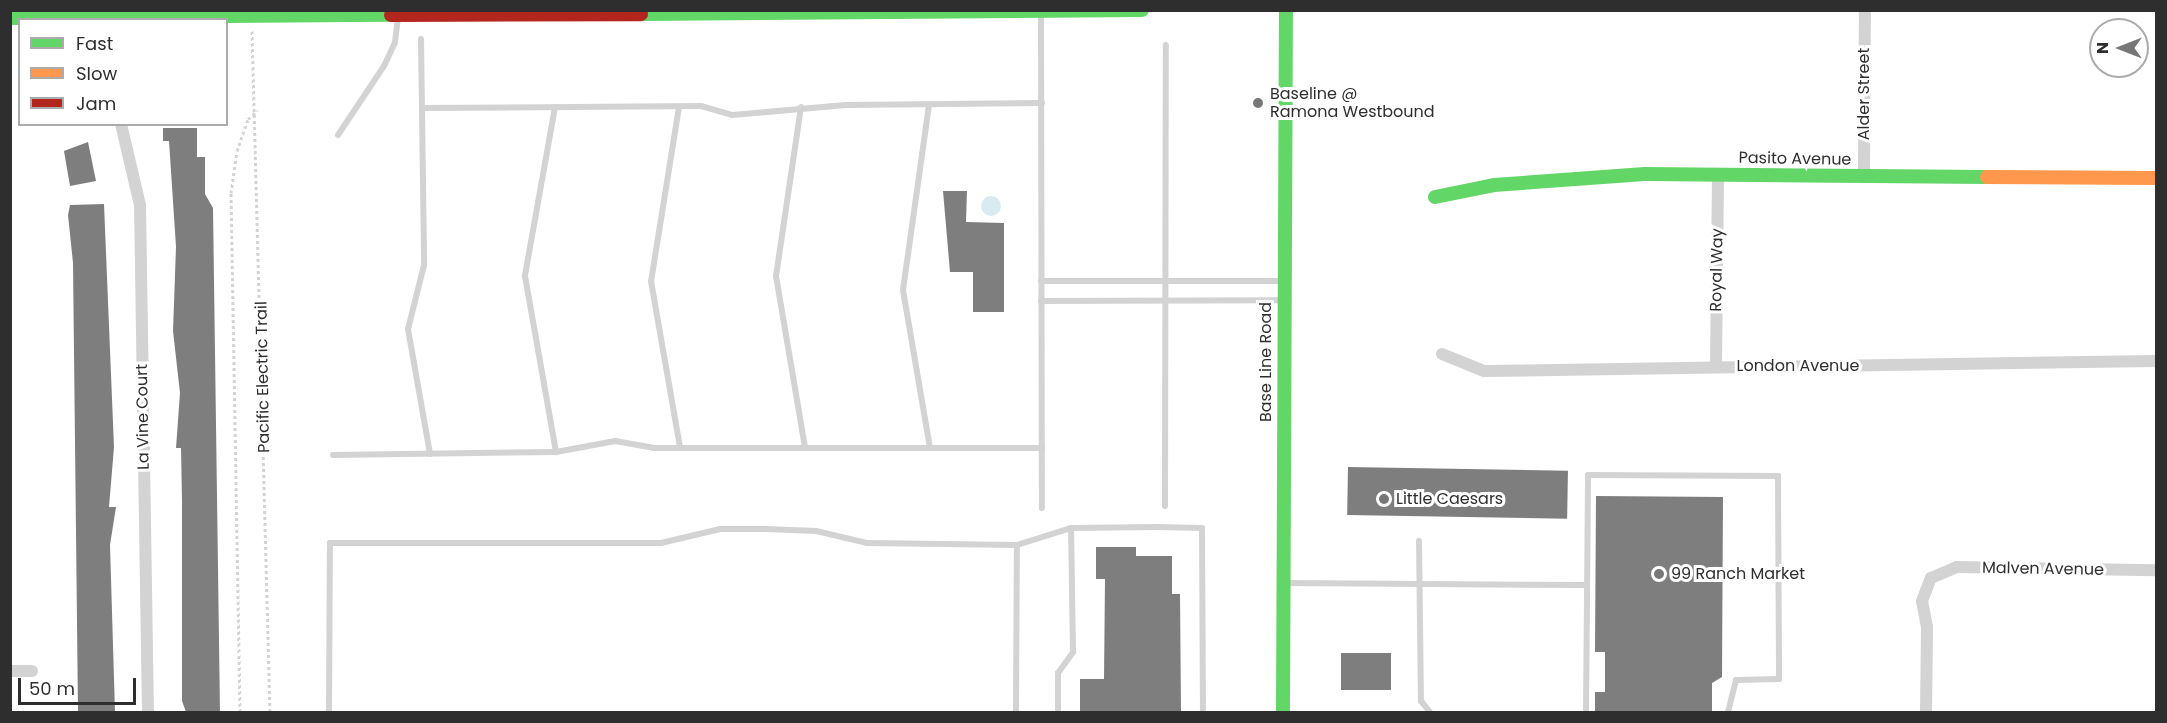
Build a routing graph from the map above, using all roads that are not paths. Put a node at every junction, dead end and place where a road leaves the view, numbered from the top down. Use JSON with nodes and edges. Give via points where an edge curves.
{"nodes":[{"id":1,"x":1142,"y":10,"type":"edge"},
{"id":2,"x":1286,"y":10,"type":"edge"},
{"id":3,"x":1865,"y":10,"type":"edge"},
{"id":4,"x":1041,"y":11,"type":"edge"},
{"id":5,"x":590,"y":13,"type":"edge"},
{"id":6,"x":117,"y":16,"type":"edge"},
{"id":7,"x":398,"y":17,"type":"junction"},
{"id":8,"x":10,"y":18,"type":"edge"},
{"id":9,"x":421,"y":39,"type":"dead end"},
{"id":10,"x":1166,"y":45,"type":"dead end"},
{"id":11,"x":1041,"y":103,"type":"junction"},
{"id":12,"x":929,"y":105,"type":"junction"},
{"id":13,"x":555,"y":107,"type":"junction"},
{"id":14,"x":679,"y":107,"type":"junction"},
{"id":15,"x":801,"y":107,"type":"junction"},
{"id":16,"x":422,"y":108,"type":"junction"},
{"id":17,"x":121,"y":126,"type":"edge"},
{"id":18,"x":338,"y":135,"type":"dead end"},
{"id":19,"x":1718,"y":174,"type":"junction"},
{"id":20,"x":1864,"y":177,"type":"junction"},
{"id":21,"x":2157,"y":178,"type":"edge"},
{"id":22,"x":1435,"y":198,"type":"dead end"},
{"id":23,"x":1041,"y":281,"type":"junction"},
{"id":24,"x":1165,"y":281,"type":"junction"},
{"id":25,"x":1282,"y":281,"type":"junction"},
{"id":26,"x":1282,"y":300,"type":"junction"},
{"id":27,"x":1041,"y":301,"type":"junction"},
{"id":28,"x":1165,"y":301,"type":"junction"},
{"id":29,"x":1442,"y":354,"type":"dead end"},
{"id":30,"x":2157,"y":361,"type":"edge"},
{"id":31,"x":1716,"y":366,"type":"junction"},
{"id":32,"x":680,"y":448,"type":"junction"},
{"id":33,"x":805,"y":448,"type":"junction"},
{"id":34,"x":930,"y":448,"type":"junction"},
{"id":35,"x":1042,"y":448,"type":"junction"},
{"id":36,"x":556,"y":452,"type":"junction"},
{"id":37,"x":430,"y":454,"type":"junction"},
{"id":38,"x":333,"y":455,"type":"dead end"},
{"id":39,"x":1165,"y":506,"type":"dead end"},
{"id":40,"x":1042,"y":508,"type":"dead end"},
{"id":41,"x":1071,"y":528,"type":"junction"},
{"id":42,"x":1419,"y":541,"type":"dead end"},
{"id":43,"x":1017,"y":545,"type":"junction"},
{"id":44,"x":2157,"y":570,"type":"edge"},
{"id":45,"x":1283,"y":584,"type":"junction"},
{"id":46,"x":1419,"y":585,"type":"junction"},
{"id":47,"x":1585,"y":585,"type":"junction"},
{"id":48,"x":10,"y":671,"type":"edge"},
{"id":49,"x":32,"y":671,"type":"dead end"},
{"id":50,"x":148,"y":712,"type":"edge"},
{"id":51,"x":329,"y":712,"type":"edge"},
{"id":52,"x":1016,"y":712,"type":"edge"},
{"id":53,"x":1058,"y":712,"type":"edge"},
{"id":54,"x":1203,"y":712,"type":"edge"},
{"id":55,"x":1283,"y":712,"type":"edge"},
{"id":56,"x":1430,"y":712,"type":"edge"},
{"id":57,"x":1586,"y":712,"type":"edge"},
{"id":58,"x":1728,"y":712,"type":"edge"},
{"id":59,"x":1926,"y":712,"type":"edge"}],
"edges":[{"from":1,"to":4,"type":"street"},
{"from":2,"to":25,"type":"street","name":"Base Line Road"},
{"from":3,"to":20,"type":"street","name":"Alder Street"},
{"from":4,"to":5,"type":"street"},
{"from":4,"to":11,"type":"lane"},
{"from":5,"to":7,"type":"street"},
{"from":6,"to":7,"type":"street"},
{"from":6,"to":8,"type":"street"},
{"from":7,"to":18,"type":"lane","via":[[395,42],[384,66]]},
{"from":9,"to":16,"type":"lane"},
{"from":10,"to":24,"type":"lane"},
{"from":11,"to":12,"type":"lane"},
{"from":11,"to":23,"type":"lane"},
{"from":12,"to":15,"type":"lane"},
{"from":12,"to":34,"type":"lane","via":[[903,290]]},
{"from":13,"to":14,"type":"lane"},
{"from":13,"to":16,"type":"lane"},
{"from":13,"to":36,"type":"lane","via":[[525,276]]},
{"from":14,"to":15,"type":"lane","via":[[732,115]]},
{"from":14,"to":32,"type":"lane","via":[[651,281]]},
{"from":15,"to":33,"type":"lane","via":[[776,276]]},
{"from":16,"to":37,"type":"lane","via":[[424,265],[408,329]]},
{"from":17,"to":50,"type":"street","name":"La Vine Court","via":[[140,205]]},
{"from":19,"to":20,"type":"street","name":"Pasito Avenue"},
{"from":19,"to":22,"type":"street","name":"Pasito Avenue","via":[[1494,185]]},
{"from":19,"to":31,"type":"street","name":"Royal Way"},
{"from":20,"to":21,"type":"street","name":"Pasito Avenue"},
{"from":23,"to":24,"type":"lane"},
{"from":23,"to":27,"type":"lane"},
{"from":24,"to":25,"type":"lane"},
{"from":24,"to":28,"type":"lane"},
{"from":25,"to":26,"type":"street","name":"Base Line Road"},
{"from":26,"to":28,"type":"lane"},
{"from":26,"to":45,"type":"street","name":"Base Line Road"},
{"from":27,"to":28,"type":"lane"},
{"from":27,"to":35,"type":"lane"},
{"from":28,"to":39,"type":"lane"},
{"from":29,"to":31,"type":"street","name":"London Avenue","via":[[1484,370]]},
{"from":30,"to":31,"type":"street","name":"London Avenue"},
{"from":32,"to":33,"type":"lane"},
{"from":32,"to":36,"type":"lane","via":[[615,441]]},
{"from":33,"to":34,"type":"lane"},
{"from":34,"to":35,"type":"lane"},
{"from":35,"to":40,"type":"lane"},
{"from":36,"to":37,"type":"lane"},
{"from":37,"to":38,"type":"lane"},
{"from":41,"to":43,"type":"lane"},
{"from":41,"to":53,"type":"lane","via":[[1073,652],[1058,673]]},
{"from":41,"to":54,"type":"lane","via":[[1202,528]]},
{"from":42,"to":46,"type":"lane"},
{"from":43,"to":51,"type":"lane","via":[[867,543],[816,531],[766,530],[720,530],[661,543],[330,543]]},
{"from":43,"to":52,"type":"lane"},
{"from":44,"to":59,"type":"street","name":"Malven Avenue","via":[[1957,567],[1931,578],[1922,601],[1927,627]]},
{"from":45,"to":46,"type":"lane"},
{"from":45,"to":55,"type":"street","name":"Base Line Road"},
{"from":46,"to":47,"type":"lane"},
{"from":46,"to":56,"type":"lane","via":[[1421,701]]},
{"from":47,"to":57,"type":"lane"},
{"from":47,"to":58,"type":"lane","via":[[1587,476],[1778,476],[1779,679],[1736,680]]},
{"from":48,"to":49,"type":"street"}]}
